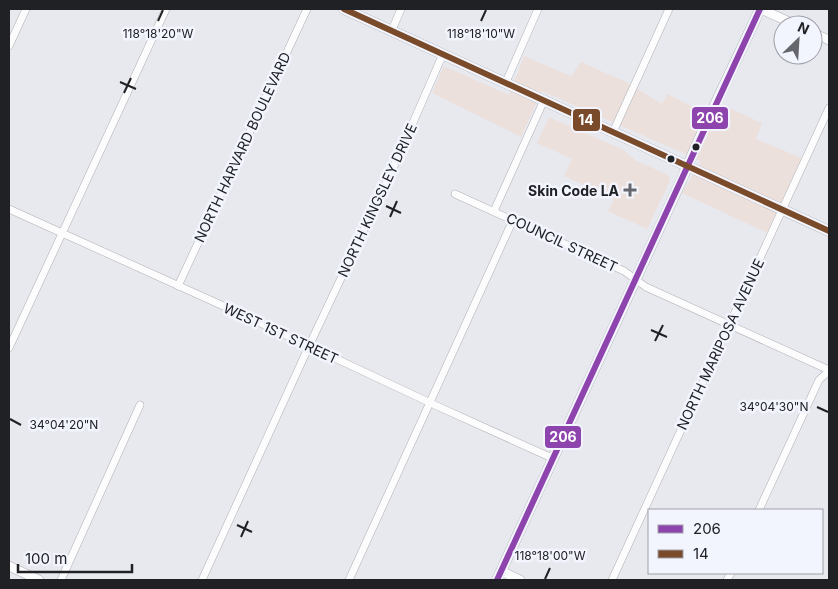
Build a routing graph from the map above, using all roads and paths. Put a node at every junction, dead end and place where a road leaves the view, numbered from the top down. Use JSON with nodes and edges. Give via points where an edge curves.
{"nodes":[{"id":1,"x":26,"y":9,"type":"edge"},
{"id":2,"x":166,"y":9,"type":"edge"},
{"id":3,"x":307,"y":9,"type":"edge"},
{"id":4,"x":344,"y":9,"type":"edge"},
{"id":5,"x":401,"y":9,"type":"edge"},
{"id":6,"x":538,"y":9,"type":"edge"},
{"id":7,"x":670,"y":9,"type":"edge"},
{"id":8,"x":760,"y":9,"type":"edge"},
{"id":9,"x":774,"y":15,"type":"edge"},
{"id":10,"x":392,"y":30,"type":"junction"},
{"id":11,"x":9,"y":46,"type":"edge"},
{"id":12,"x":443,"y":54,"type":"junction"},
{"id":13,"x":506,"y":82,"type":"junction"},
{"id":14,"x":544,"y":100,"type":"junction"},
{"id":15,"x":829,"y":108,"type":"edge"},
{"id":16,"x":613,"y":132,"type":"junction"},
{"id":17,"x":687,"y":166,"type":"junction"},
{"id":18,"x":455,"y":194,"type":"dead end"},
{"id":19,"x":9,"y":209,"type":"edge"},
{"id":20,"x":782,"y":209,"type":"junction"},
{"id":21,"x":494,"y":211,"type":"junction"},
{"id":22,"x":513,"y":220,"type":"junction"},
{"id":23,"x":829,"y":231,"type":"edge"},
{"id":24,"x":62,"y":234,"type":"junction"},
{"id":25,"x":635,"y":279,"type":"junction"},
{"id":26,"x":178,"y":286,"type":"junction"},
{"id":27,"x":729,"y":325,"type":"junction"},
{"id":28,"x":309,"y":346,"type":"junction"},
{"id":29,"x":9,"y":348,"type":"edge"},
{"id":30,"x":829,"y":371,"type":"edge"},
{"id":31,"x":430,"y":402,"type":"junction"},
{"id":32,"x":140,"y":405,"type":"dead end"},
{"id":33,"x":552,"y":458,"type":"junction"},
{"id":34,"x":759,"y":509,"type":"edge"},
{"id":35,"x":9,"y":566,"type":"edge"},
{"id":36,"x":499,"y":576,"type":"edge"},
{"id":37,"x":39,"y":580,"type":"edge"},
{"id":38,"x":61,"y":580,"type":"edge"},
{"id":39,"x":202,"y":580,"type":"edge"},
{"id":40,"x":349,"y":580,"type":"edge"},
{"id":41,"x":520,"y":580,"type":"edge"},
{"id":42,"x":612,"y":580,"type":"edge"}],
"edges":[{"from":1,"to":11,"type":"street"},
{"from":2,"to":24,"type":"street"},
{"from":3,"to":26,"type":"street","name":"NORTH HARVARD BOULEVARD"},
{"from":4,"to":10,"type":"main road"},
{"from":5,"to":10,"type":"street"},
{"from":6,"to":13,"type":"street"},
{"from":7,"to":16,"type":"street"},
{"from":8,"to":9,"type":"street"},
{"from":8,"to":17,"type":"main road"},
{"from":10,"to":12,"type":"main road"},
{"from":12,"to":13,"type":"main road"},
{"from":12,"to":28,"type":"street","name":"NORTH KINGSLEY DRIVE"},
{"from":13,"to":14,"type":"main road"},
{"from":14,"to":16,"type":"main road"},
{"from":14,"to":21,"type":"street"},
{"from":15,"to":20,"type":"street","name":"NORTH MARIPOSA AVENUE"},
{"from":16,"to":17,"type":"main road"},
{"from":17,"to":20,"type":"main road"},
{"from":17,"to":25,"type":"main road"},
{"from":18,"to":21,"type":"street","name":"COUNCIL STREET"},
{"from":19,"to":24,"type":"street","name":"WEST 1ST STREET"},
{"from":20,"to":23,"type":"main road"},
{"from":20,"to":27,"type":"street","name":"NORTH MARIPOSA AVENUE"},
{"from":21,"to":22,"type":"street","name":"COUNCIL STREET"},
{"from":22,"to":25,"type":"street","name":"COUNCIL STREET"},
{"from":22,"to":31,"type":"street"},
{"from":24,"to":26,"type":"street","name":"WEST 1ST STREET"},
{"from":24,"to":29,"type":"street"},
{"from":25,"to":27,"type":"street","name":"COUNCIL STREET"},
{"from":25,"to":33,"type":"main road"},
{"from":26,"to":28,"type":"street","name":"WEST 1ST STREET"},
{"from":27,"to":30,"type":"street","name":"COUNCIL STREET"},
{"from":27,"to":42,"type":"street","name":"NORTH MARIPOSA AVENUE"},
{"from":28,"to":31,"type":"street","name":"WEST 1ST STREET"},
{"from":28,"to":39,"type":"street","name":"NORTH KINGSLEY DRIVE"},
{"from":30,"to":34,"type":"street","via":[[819,380]]},
{"from":31,"to":33,"type":"street","name":"WEST 1ST STREET"},
{"from":31,"to":40,"type":"street"},
{"from":32,"to":38,"type":"street"},
{"from":33,"to":36,"type":"main road"},
{"from":35,"to":37,"type":"street"},
{"from":36,"to":41,"type":"street"}]}
